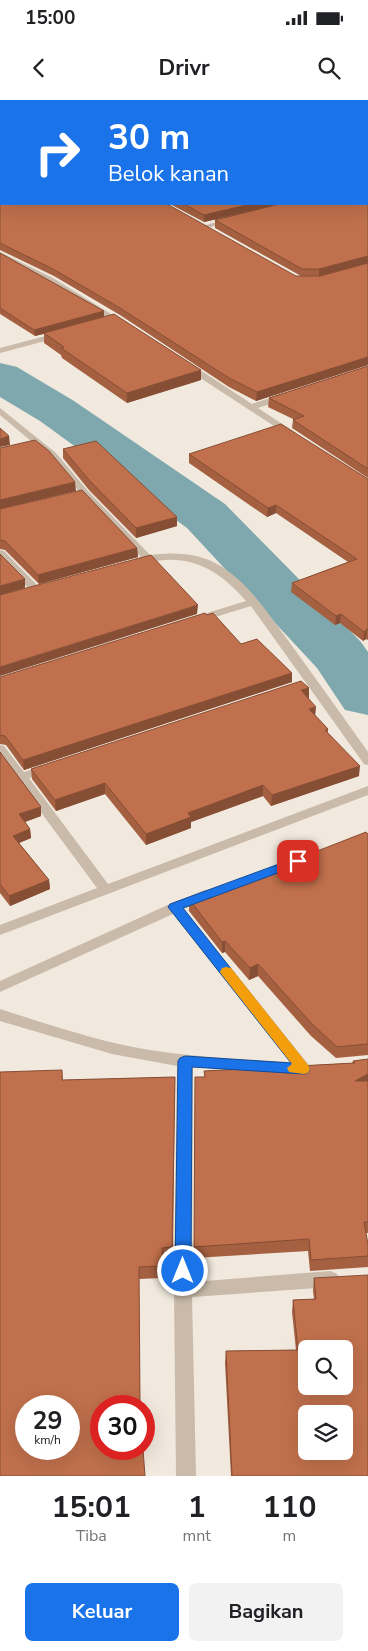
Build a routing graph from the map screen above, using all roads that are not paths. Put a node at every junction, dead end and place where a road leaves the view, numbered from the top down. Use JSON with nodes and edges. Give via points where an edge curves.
{"nodes":[{"id":1,"x":240,"y":218,"type":"edge"},
{"id":2,"x":195,"y":223,"type":"edge"},
{"id":3,"x":204,"y":227,"type":"junction"},
{"id":4,"x":212,"y":232,"type":"edge"},
{"id":5,"x":0,"y":254,"type":"edge"},
{"id":6,"x":132,"y":330,"type":"edge"},
{"id":7,"x":72,"y":331,"type":"edge"},
{"id":8,"x":0,"y":351,"type":"edge"},
{"id":9,"x":180,"y":360,"type":"edge"},
{"id":10,"x":296,"y":392,"type":"edge"},
{"id":11,"x":251,"y":407,"type":"junction"},
{"id":12,"x":0,"y":411,"type":"edge"},
{"id":13,"x":298,"y":438,"type":"edge"},
{"id":14,"x":0,"y":553,"type":"edge"},
{"id":15,"x":148,"y":558,"type":"junction"},
{"id":16,"x":130,"y":564,"type":"edge"},
{"id":17,"x":35,"y":589,"type":"edge"},
{"id":18,"x":253,"y":602,"type":"junction"},
{"id":19,"x":187,"y":622,"type":"edge"},
{"id":20,"x":0,"y":749,"type":"edge"},
{"id":21,"x":368,"y":761,"type":"edge"},
{"id":22,"x":58,"y":765,"type":"edge"},
{"id":23,"x":20,"y":777,"type":"junction"},
{"id":24,"x":368,"y":790,"type":"edge"},
{"id":25,"x":106,"y":890,"type":"junction"},
{"id":26,"x":221,"y":890,"type":"edge"},
{"id":27,"x":174,"y":907,"type":"junction"},
{"id":28,"x":0,"y":930,"type":"edge"},
{"id":29,"x":0,"y":987,"type":"edge"},
{"id":30,"x":0,"y":1015,"type":"edge"},
{"id":31,"x":185,"y":1061,"type":"junction"},
{"id":32,"x":322,"y":1067,"type":"edge"},
{"id":33,"x":304,"y":1069,"type":"junction"},
{"id":34,"x":348,"y":1278,"type":"edge"},
{"id":35,"x":183,"y":1290,"type":"junction"},
{"id":36,"x":186,"y":1476,"type":"edge"}],
"edges":[{"from":1,"to":3,"type":"street"},
{"from":2,"to":3,"type":"street"},
{"from":3,"to":4,"type":"street"},
{"from":5,"to":6,"type":"street"},
{"from":7,"to":8,"type":"street"},
{"from":9,"to":11,"type":"street"},
{"from":10,"to":11,"type":"street"},
{"from":11,"to":13,"type":"street"},
{"from":12,"to":15,"type":"street","via":[[34,443],[53,455],[80,494]]},
{"from":14,"to":17,"type":"street"},
{"from":15,"to":16,"type":"street"},
{"from":15,"to":18,"type":"street","via":[[188,557],[202,561],[219,570]]},
{"from":18,"to":19,"type":"street"},
{"from":18,"to":21,"type":"street"},
{"from":20,"to":23,"type":"street"},
{"from":22,"to":23,"type":"street"},
{"from":23,"to":25,"type":"street"},
{"from":24,"to":25,"type":"street"},
{"from":25,"to":28,"type":"street"},
{"from":26,"to":27,"type":"street"},
{"from":27,"to":29,"type":"street"},
{"from":27,"to":33,"type":"street"},
{"from":30,"to":31,"type":"street","via":[[138,1054]]},
{"from":31,"to":33,"type":"street"},
{"from":31,"to":35,"type":"street"},
{"from":32,"to":33,"type":"street"},
{"from":34,"to":35,"type":"street"},
{"from":35,"to":36,"type":"street"}]}
